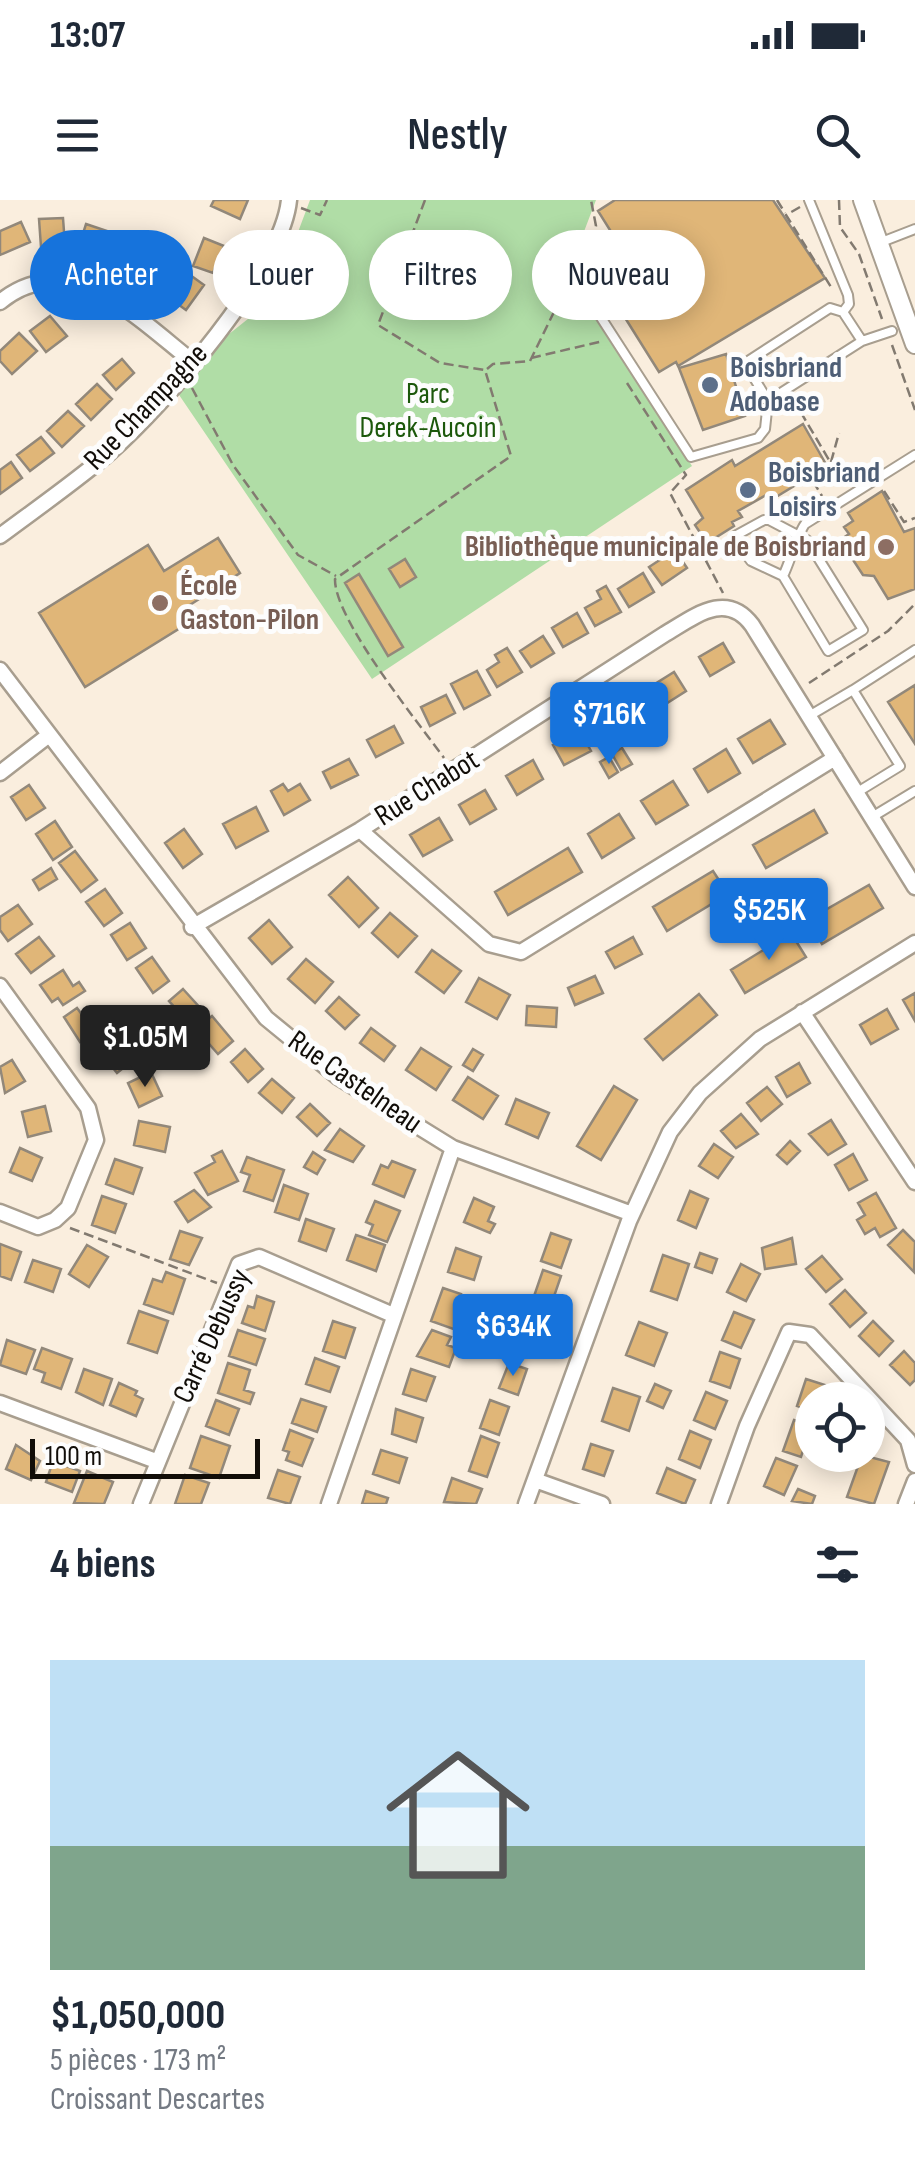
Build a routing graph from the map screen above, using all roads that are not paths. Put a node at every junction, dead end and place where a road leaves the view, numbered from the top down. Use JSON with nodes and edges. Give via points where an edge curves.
{"nodes":[{"id":1,"x":808,"y":200,"type":"edge"},
{"id":2,"x":863,"y":200,"type":"edge"},
{"id":3,"x":294,"y":204,"type":"edge"},
{"id":4,"x":915,"y":229,"type":"edge"},
{"id":5,"x":869,"y":253,"type":"junction"},
{"id":6,"x":0,"y":302,"type":"edge"},
{"id":7,"x":843,"y":312,"type":"junction"},
{"id":8,"x":603,"y":320,"type":"edge"},
{"id":9,"x":898,"y":329,"type":"edge"},
{"id":10,"x":862,"y":342,"type":"junction"},
{"id":11,"x":915,"y":344,"type":"edge"},
{"id":12,"x":194,"y":362,"type":"junction"},
{"id":13,"x":768,"y":401,"type":"junction"},
{"id":14,"x":915,"y":455,"type":"edge"},
{"id":15,"x":0,"y":536,"type":"edge"},
{"id":16,"x":799,"y":536,"type":"junction"},
{"id":17,"x":783,"y":576,"type":"junction"},
{"id":18,"x":915,"y":650,"type":"edge"},
{"id":19,"x":0,"y":670,"type":"edge"},
{"id":20,"x":853,"y":690,"type":"junction"},
{"id":21,"x":809,"y":716,"type":"junction"},
{"id":22,"x":48,"y":735,"type":"junction"},
{"id":23,"x":834,"y":758,"type":"junction"},
{"id":24,"x":0,"y":772,"type":"edge"},
{"id":25,"x":915,"y":791,"type":"edge"},
{"id":26,"x":856,"y":793,"type":"junction"},
{"id":27,"x":872,"y":817,"type":"junction"},
{"id":28,"x":360,"y":830,"type":"junction"},
{"id":29,"x":912,"y":877,"type":"edge"},
{"id":30,"x":192,"y":928,"type":"junction"},
{"id":31,"x":915,"y":943,"type":"edge"},
{"id":32,"x":0,"y":986,"type":"edge"},
{"id":33,"x":802,"y":1012,"type":"junction"},
{"id":34,"x":453,"y":1148,"type":"junction"},
{"id":35,"x":915,"y":1157,"type":"edge"},
{"id":36,"x":902,"y":1166,"type":"junction"},
{"id":37,"x":915,"y":1182,"type":"edge"},
{"id":38,"x":0,"y":1212,"type":"edge"},
{"id":39,"x":632,"y":1214,"type":"junction"},
{"id":40,"x":394,"y":1315,"type":"junction"},
{"id":41,"x":0,"y":1403,"type":"edge"},
{"id":42,"x":156,"y":1461,"type":"junction"},
{"id":43,"x":915,"y":1465,"type":"edge"},
{"id":44,"x":535,"y":1480,"type":"junction"},
{"id":45,"x":915,"y":1481,"type":"edge"},
{"id":46,"x":141,"y":1504,"type":"edge"},
{"id":47,"x":328,"y":1504,"type":"edge"},
{"id":48,"x":526,"y":1504,"type":"edge"},
{"id":49,"x":602,"y":1504,"type":"edge"},
{"id":50,"x":719,"y":1504,"type":"edge"},
{"id":51,"x":906,"y":1504,"type":"edge"}],
"edges":[{"from":1,"to":7,"type":"lane","via":[[848,294]]},
{"from":2,"to":5,"type":"street"},
{"from":3,"to":12,"type":"street","name":"Rue Champagne","via":[[263,268]]},
{"from":4,"to":5,"type":"lane"},
{"from":5,"to":9,"type":"street"},
{"from":6,"to":12,"type":"street","via":[[46,282],[85,284]]},
{"from":7,"to":10,"type":"lane"},
{"from":7,"to":13,"type":"lane","via":[[830,308],[745,362]]},
{"from":8,"to":13,"type":"lane","via":[[691,457],[758,438]]},
{"from":9,"to":10,"type":"lane"},
{"from":9,"to":11,"type":"street"},
{"from":10,"to":13,"type":"lane"},
{"from":12,"to":15,"type":"street","name":"Rue Champagne","via":[[107,455]]},
{"from":14,"to":16,"type":"lane","via":[[806,524]]},
{"from":16,"to":17,"type":"lane"},
{"from":16,"to":17,"type":"lane","via":[[764,520],[732,537],[751,562]]},
{"from":16,"to":17,"type":"lane","via":[[812,545],[863,630],[828,651]]},
{"from":18,"to":20,"type":"lane"},
{"from":19,"to":22,"type":"street","name":"Rue Castelneau"},
{"from":20,"to":21,"type":"lane"},
{"from":20,"to":26,"type":"lane","via":[[900,766]]},
{"from":21,"to":23,"type":"street"},
{"from":21,"to":28,"type":"street","name":"Rue Chabot","via":[[752,624],[730,607],[709,610]]},
{"from":22,"to":24,"type":"street"},
{"from":22,"to":30,"type":"street","name":"Rue Castelneau"},
{"from":23,"to":26,"type":"street"},
{"from":23,"to":28,"type":"street","via":[[521,952],[490,944]]},
{"from":25,"to":27,"type":"lane"},
{"from":26,"to":27,"type":"street"},
{"from":27,"to":29,"type":"street"},
{"from":28,"to":30,"type":"street","name":"Rue Chabot"},
{"from":30,"to":34,"type":"street","name":"Rue Castelneau","via":[[266,1018],[338,1077]]},
{"from":31,"to":33,"type":"street"},
{"from":32,"to":38,"type":"street","via":[[88,1108],[96,1140],[68,1208],[56,1220],[38,1227]]},
{"from":33,"to":36,"type":"street"},
{"from":33,"to":39,"type":"street","via":[[700,1093],[670,1132]]},
{"from":34,"to":39,"type":"street","name":"Rue Castelneau"},
{"from":34,"to":40,"type":"street"},
{"from":35,"to":36,"type":"street"},
{"from":36,"to":37,"type":"street"},
{"from":39,"to":44,"type":"street"},
{"from":40,"to":42,"type":"street","name":"Carré Debussy","via":[[259,1257],[239,1264]]},
{"from":40,"to":47,"type":"street"},
{"from":41,"to":42,"type":"street"},
{"from":42,"to":46,"type":"street","name":"Carré Debussy"},
{"from":43,"to":50,"type":"street","via":[[908,1440],[810,1335],[789,1332]]},
{"from":44,"to":48,"type":"street"},
{"from":44,"to":49,"type":"street"},
{"from":45,"to":51,"type":"street"}]}
